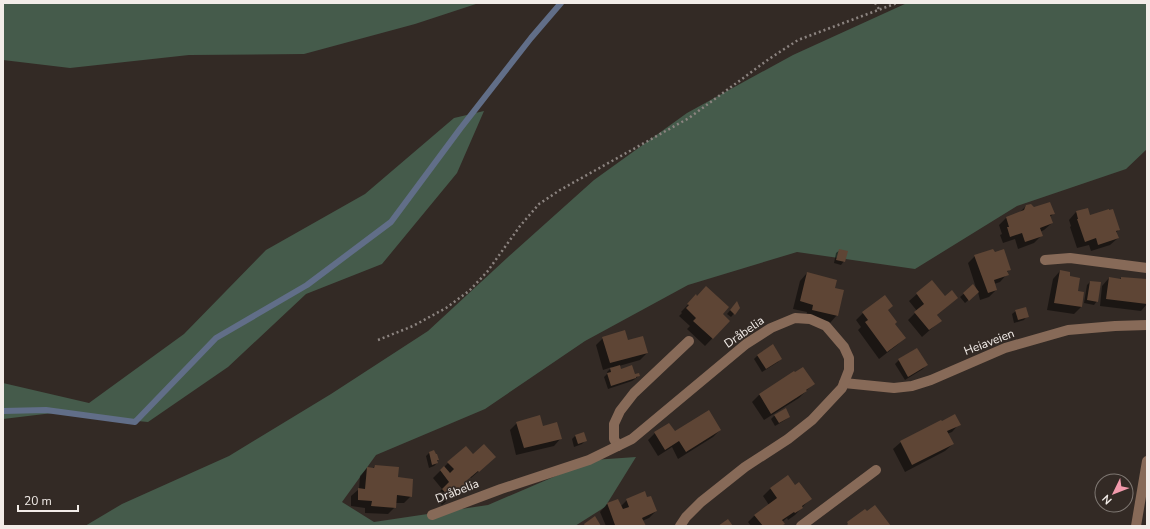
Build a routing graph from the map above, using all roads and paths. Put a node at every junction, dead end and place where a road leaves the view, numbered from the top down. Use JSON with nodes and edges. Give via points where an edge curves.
{"nodes":[{"id":1,"x":876,"y":3,"type":"edge"},
{"id":2,"x":897,"y":3,"type":"edge"},
{"id":3,"x":879,"y":9,"type":"junction"},
{"id":4,"x":1045,"y":260,"type":"dead end"},
{"id":5,"x":1147,"y":268,"type":"edge"},
{"id":6,"x":1147,"y":325,"type":"edge"},
{"id":7,"x":378,"y":340,"type":"dead end"},
{"id":8,"x":689,"y":341,"type":"dead end"},
{"id":9,"x":844,"y":383,"type":"junction"},
{"id":10,"x":618,"y":446,"type":"junction"},
{"id":11,"x":1147,"y":461,"type":"edge"},
{"id":12,"x":876,"y":470,"type":"dead end"},
{"id":13,"x":1145,"y":484,"type":"edge"},
{"id":14,"x":432,"y":515,"type":"dead end"},
{"id":15,"x":680,"y":526,"type":"edge"},
{"id":16,"x":801,"y":526,"type":"edge"},
{"id":17,"x":1136,"y":526,"type":"edge"}],
"edges":[{"from":1,"to":3,"type":"path"},
{"from":2,"to":3,"type":"path"},
{"from":3,"to":7,"type":"path","via":[[798,40],[689,118],[560,190],[539,204],[488,272],[469,291],[446,308],[413,326]]},
{"from":4,"to":5,"type":"street","via":[[1070,258]]},
{"from":6,"to":9,"type":"street","name":"Heiaveien","via":[[1068,330],[1005,348],[912,386],[894,388]]},
{"from":8,"to":10,"type":"street","via":[[634,393],[620,411],[614,424],[614,439]]},
{"from":9,"to":10,"type":"street","name":"Dråbelia","via":[[849,370],[849,358],[844,347],[826,326],[810,319],[795,318],[771,328],[746,344],[632,439]]},
{"from":9,"to":15,"type":"street","name":"Dråbelia","via":[[812,420],[745,467],[702,502]]},
{"from":10,"to":14,"type":"street","name":"Dråbelia","via":[[589,460],[501,488]]},
{"from":11,"to":13,"type":"street"},
{"from":12,"to":16,"type":"street"},
{"from":13,"to":17,"type":"street"}]}
